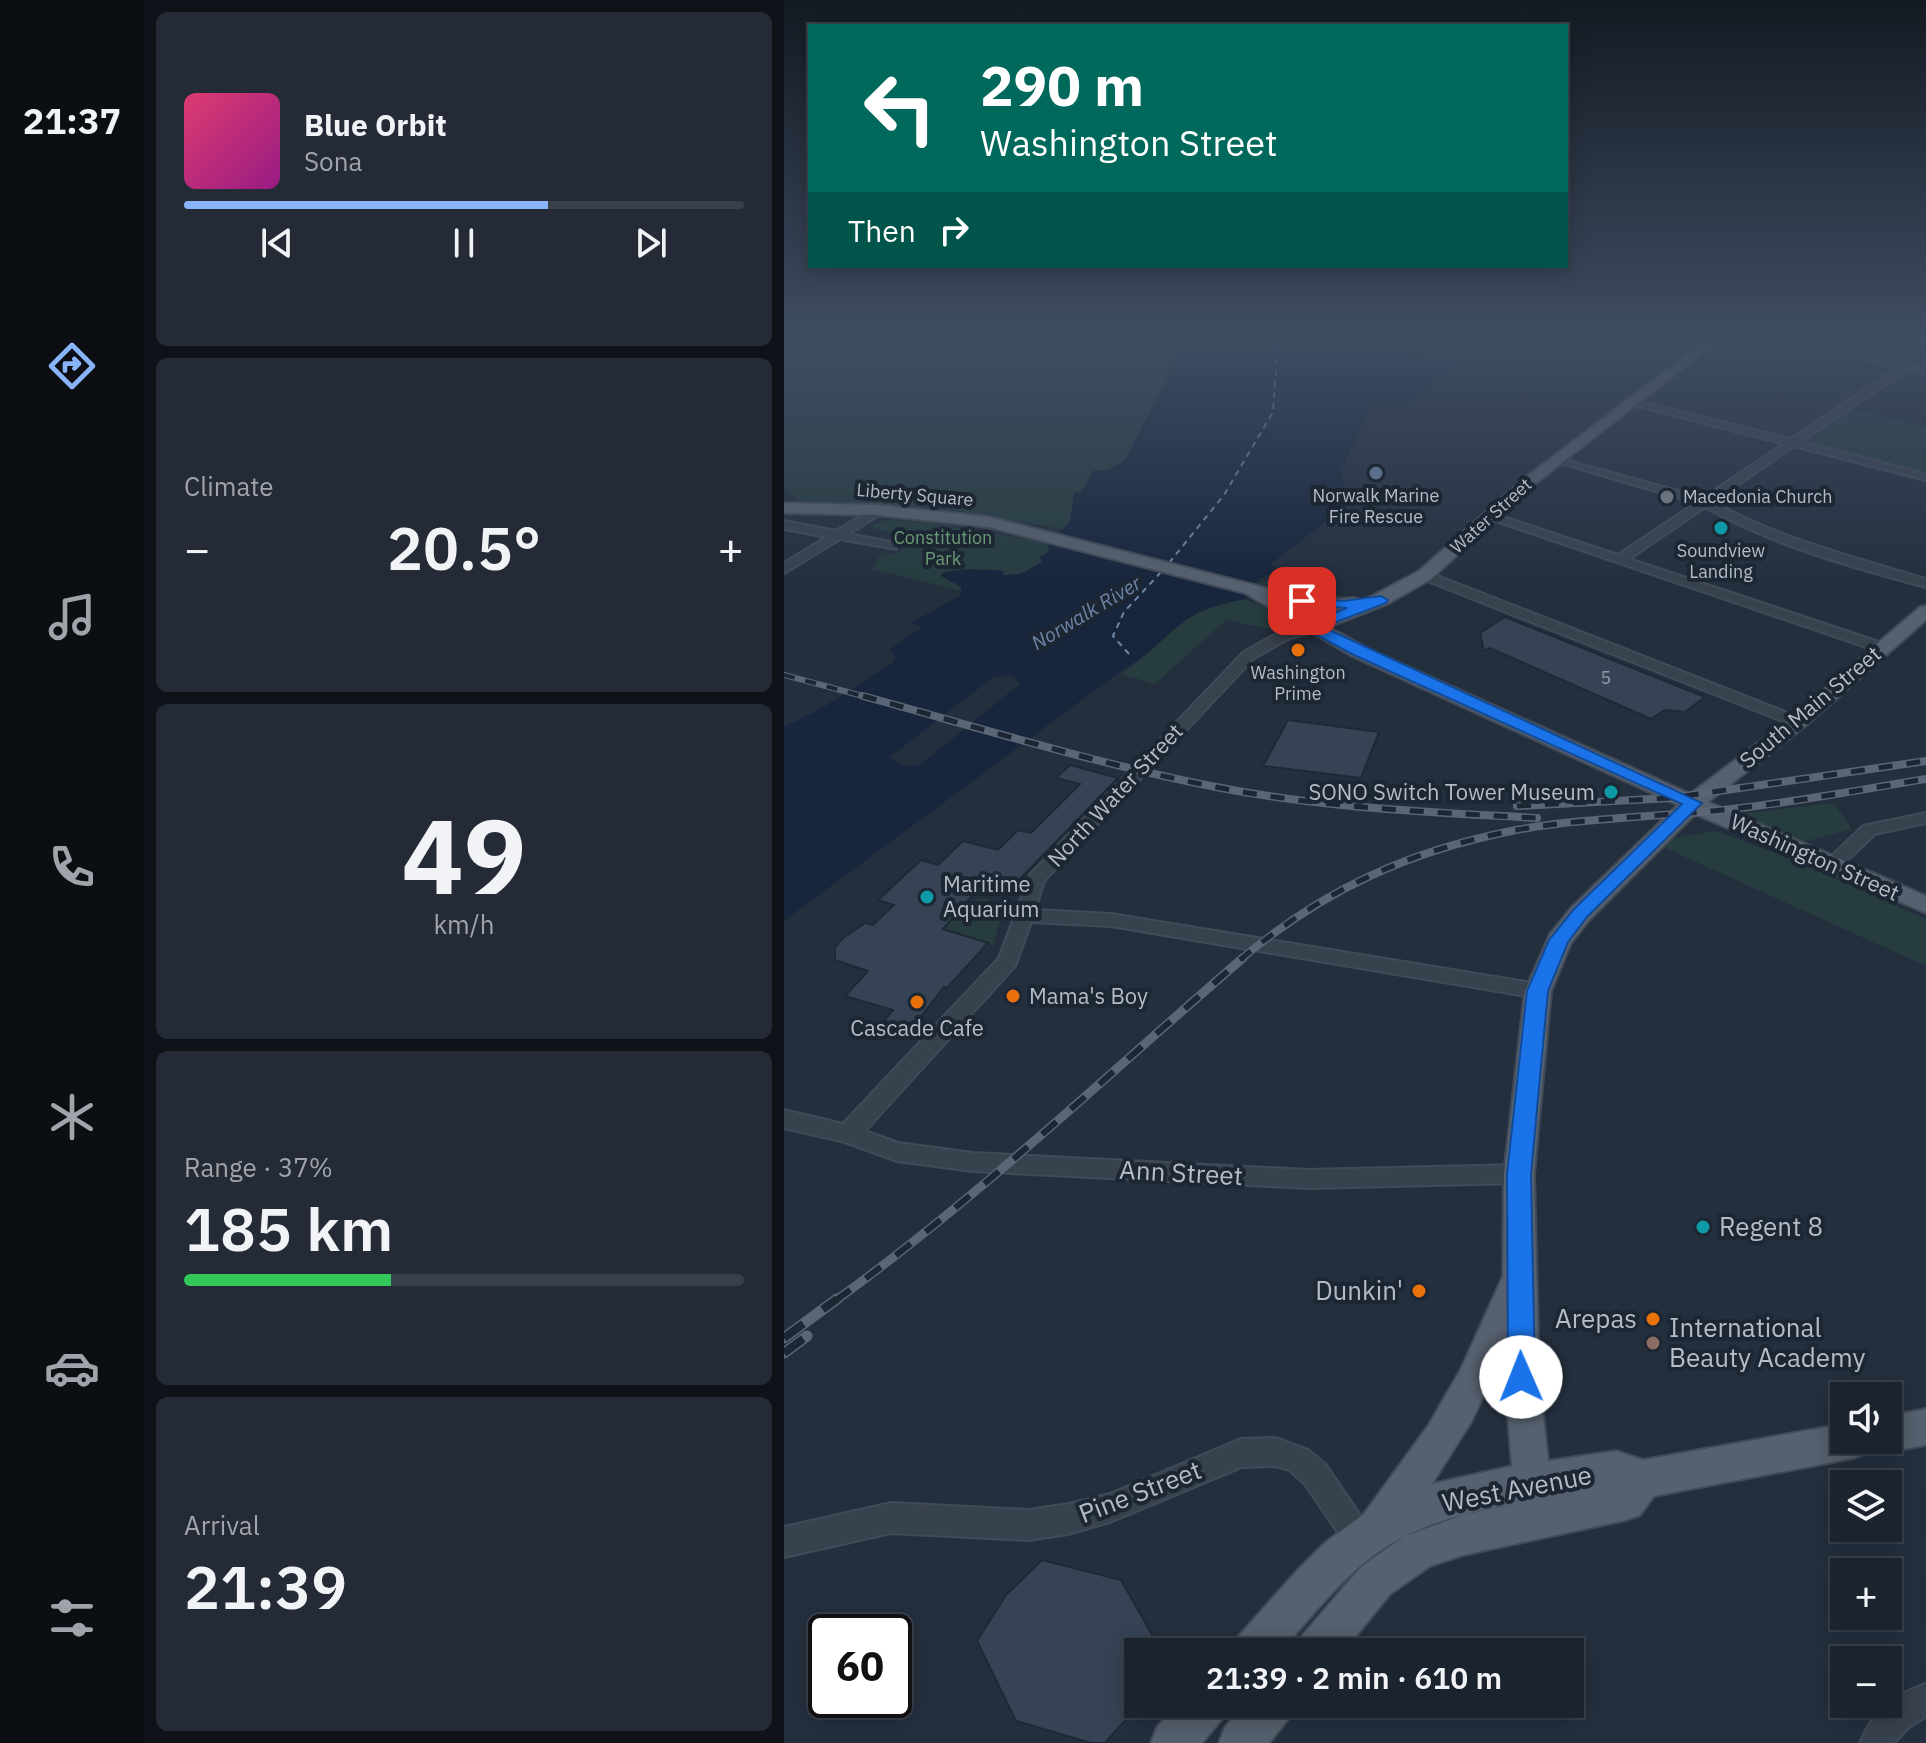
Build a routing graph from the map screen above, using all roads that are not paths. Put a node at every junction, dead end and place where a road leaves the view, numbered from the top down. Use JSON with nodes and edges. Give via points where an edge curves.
{"nodes":[{"id":1,"x":1609,"y":421,"type":"edge"},
{"id":2,"x":1709,"y":421,"type":"edge"},
{"id":3,"x":1824,"y":421,"type":"edge"},
{"id":4,"x":1792,"y":443,"type":"junction"},
{"id":5,"x":1558,"y":459,"type":"junction"},
{"id":6,"x":1926,"y":477,"type":"edge"},
{"id":7,"x":1704,"y":502,"type":"junction"},
{"id":8,"x":785,"y":507,"type":"edge"},
{"id":9,"x":878,"y":510,"type":"junction"},
{"id":10,"x":1490,"y":517,"type":"junction"},
{"id":11,"x":784,"y":525,"type":"edge"},
{"id":12,"x":839,"y":536,"type":"junction"},
{"id":13,"x":892,"y":546,"type":"dead end"},
{"id":14,"x":1621,"y":559,"type":"junction"},
{"id":15,"x":784,"y":569,"type":"edge"},
{"id":16,"x":1425,"y":575,"type":"junction"},
{"id":17,"x":1926,"y":583,"type":"edge"},
{"id":18,"x":1252,"y":591,"type":"junction"},
{"id":19,"x":1271,"y":595,"type":"junction"},
{"id":20,"x":1381,"y":600,"type":"junction"},
{"id":21,"x":1926,"y":611,"type":"edge"},
{"id":22,"x":1312,"y":627,"type":"junction"},
{"id":23,"x":1880,"y":647,"type":"junction"},
{"id":24,"x":1798,"y":722,"type":"junction"},
{"id":25,"x":1693,"y":803,"type":"junction"},
{"id":26,"x":1926,"y":818,"type":"edge"},
{"id":27,"x":1832,"y":865,"type":"junction"},
{"id":28,"x":1926,"y":905,"type":"edge"},
{"id":29,"x":1022,"y":915,"type":"junction"},
{"id":30,"x":1538,"y":991,"type":"junction"},
{"id":31,"x":784,"y":1119,"type":"edge"},
{"id":32,"x":848,"y":1134,"type":"junction"},
{"id":33,"x":1519,"y":1174,"type":"junction"},
{"id":34,"x":1520,"y":1272,"type":"junction"},
{"id":35,"x":1926,"y":1427,"type":"edge"},
{"id":36,"x":1902,"y":1431,"type":"edge"},
{"id":37,"x":1830,"y":1444,"type":"edge"},
{"id":38,"x":1534,"y":1502,"type":"junction"},
{"id":39,"x":1367,"y":1536,"type":"junction"},
{"id":40,"x":784,"y":1542,"type":"edge"},
{"id":41,"x":1266,"y":1638,"type":"edge"},
{"id":42,"x":1328,"y":1638,"type":"edge"},
{"id":43,"x":1926,"y":1700,"type":"edge"},
{"id":44,"x":1195,"y":1718,"type":"edge"},
{"id":45,"x":1262,"y":1718,"type":"edge"},
{"id":46,"x":1173,"y":1743,"type":"edge"},
{"id":47,"x":1241,"y":1743,"type":"edge"},
{"id":48,"x":1876,"y":1743,"type":"edge"}],
"edges":[{"from":1,"to":5,"type":"main road","name":"Water Street"},
{"from":2,"to":4,"type":"street"},
{"from":3,"to":4,"type":"street"},
{"from":4,"to":6,"type":"street"},
{"from":4,"to":7,"type":"street"},
{"from":5,"to":7,"type":"street"},
{"from":5,"to":10,"type":"main road","name":"Water Street"},
{"from":7,"to":14,"type":"street"},
{"from":7,"to":17,"type":"street","via":[[1786,541]]},
{"from":8,"to":9,"type":"main road","name":"Liberty Square"},
{"from":9,"to":12,"type":"street"},
{"from":9,"to":18,"type":"main road","name":"Liberty Square","via":[[989,522]]},
{"from":10,"to":14,"type":"street"},
{"from":10,"to":16,"type":"main road","name":"Water Street"},
{"from":11,"to":12,"type":"street"},
{"from":12,"to":13,"type":"street"},
{"from":12,"to":15,"type":"street"},
{"from":14,"to":23,"type":"street"},
{"from":16,"to":20,"type":"main road","name":"Water Street"},
{"from":16,"to":24,"type":"street"},
{"from":18,"to":19,"type":"main road","name":"Washington Street"},
{"from":18,"to":22,"type":"main road","name":"Washington Street"},
{"from":19,"to":20,"type":"main road","name":"Water Street","via":[[1325,605]]},
{"from":19,"to":22,"type":"main road","name":"Washington Street","via":[[1310,614]]},
{"from":20,"to":22,"type":"main road","name":"Water Street"},
{"from":21,"to":23,"type":"main road","name":"South Main Street"},
{"from":22,"to":25,"type":"main road","name":"Washington Street"},
{"from":22,"to":29,"type":"street","name":"North Water Street","via":[[1249,655],[1036,879]]},
{"from":23,"to":24,"type":"main road","name":"South Main Street"},
{"from":24,"to":25,"type":"main road","name":"South Main Street"},
{"from":25,"to":27,"type":"main road","name":"Washington Street"},
{"from":25,"to":30,"type":"main road","name":"South Main Street","via":[[1581,913],[1559,940]]},
{"from":26,"to":27,"type":"street","via":[[1869,830]]},
{"from":27,"to":28,"type":"main road","name":"Washington Street"},
{"from":29,"to":30,"type":"street","via":[[1125,922]]},
{"from":29,"to":32,"type":"street","name":"North Water Street","via":[[1008,961]]},
{"from":30,"to":33,"type":"main road","name":"South Main Street"},
{"from":31,"to":32,"type":"street"},
{"from":32,"to":33,"type":"street","name":"Ann Street","via":[[897,1152],[973,1162],[1307,1179]]},
{"from":33,"to":34,"type":"main road","name":"South Main Street"},
{"from":34,"to":38,"type":"main road","name":"South Main Street","via":[[1521,1377]]},
{"from":34,"to":39,"type":"main road","via":[[1487,1359],[1458,1414],[1421,1473]]},
{"from":35,"to":36,"type":"main road"},
{"from":37,"to":38,"type":"main road","via":[[1643,1479],[1626,1501]]},
{"from":38,"to":39,"type":"main road","name":"West Avenue","via":[[1452,1498]]},
{"from":38,"to":42,"type":"main road","via":[[1419,1550],[1376,1580]]},
{"from":39,"to":40,"type":"street","name":"Pine Street","via":[[1315,1474],[1276,1452],[1241,1453],[1110,1508],[1068,1519],[1029,1525],[891,1518]]},
{"from":39,"to":41,"type":"main road","name":"West Avenue","via":[[1328,1568]]},
{"from":43,"to":48,"type":"street","via":[[1881,1729]]},
{"from":44,"to":46,"type":"main road"},
{"from":45,"to":47,"type":"main road"}]}
